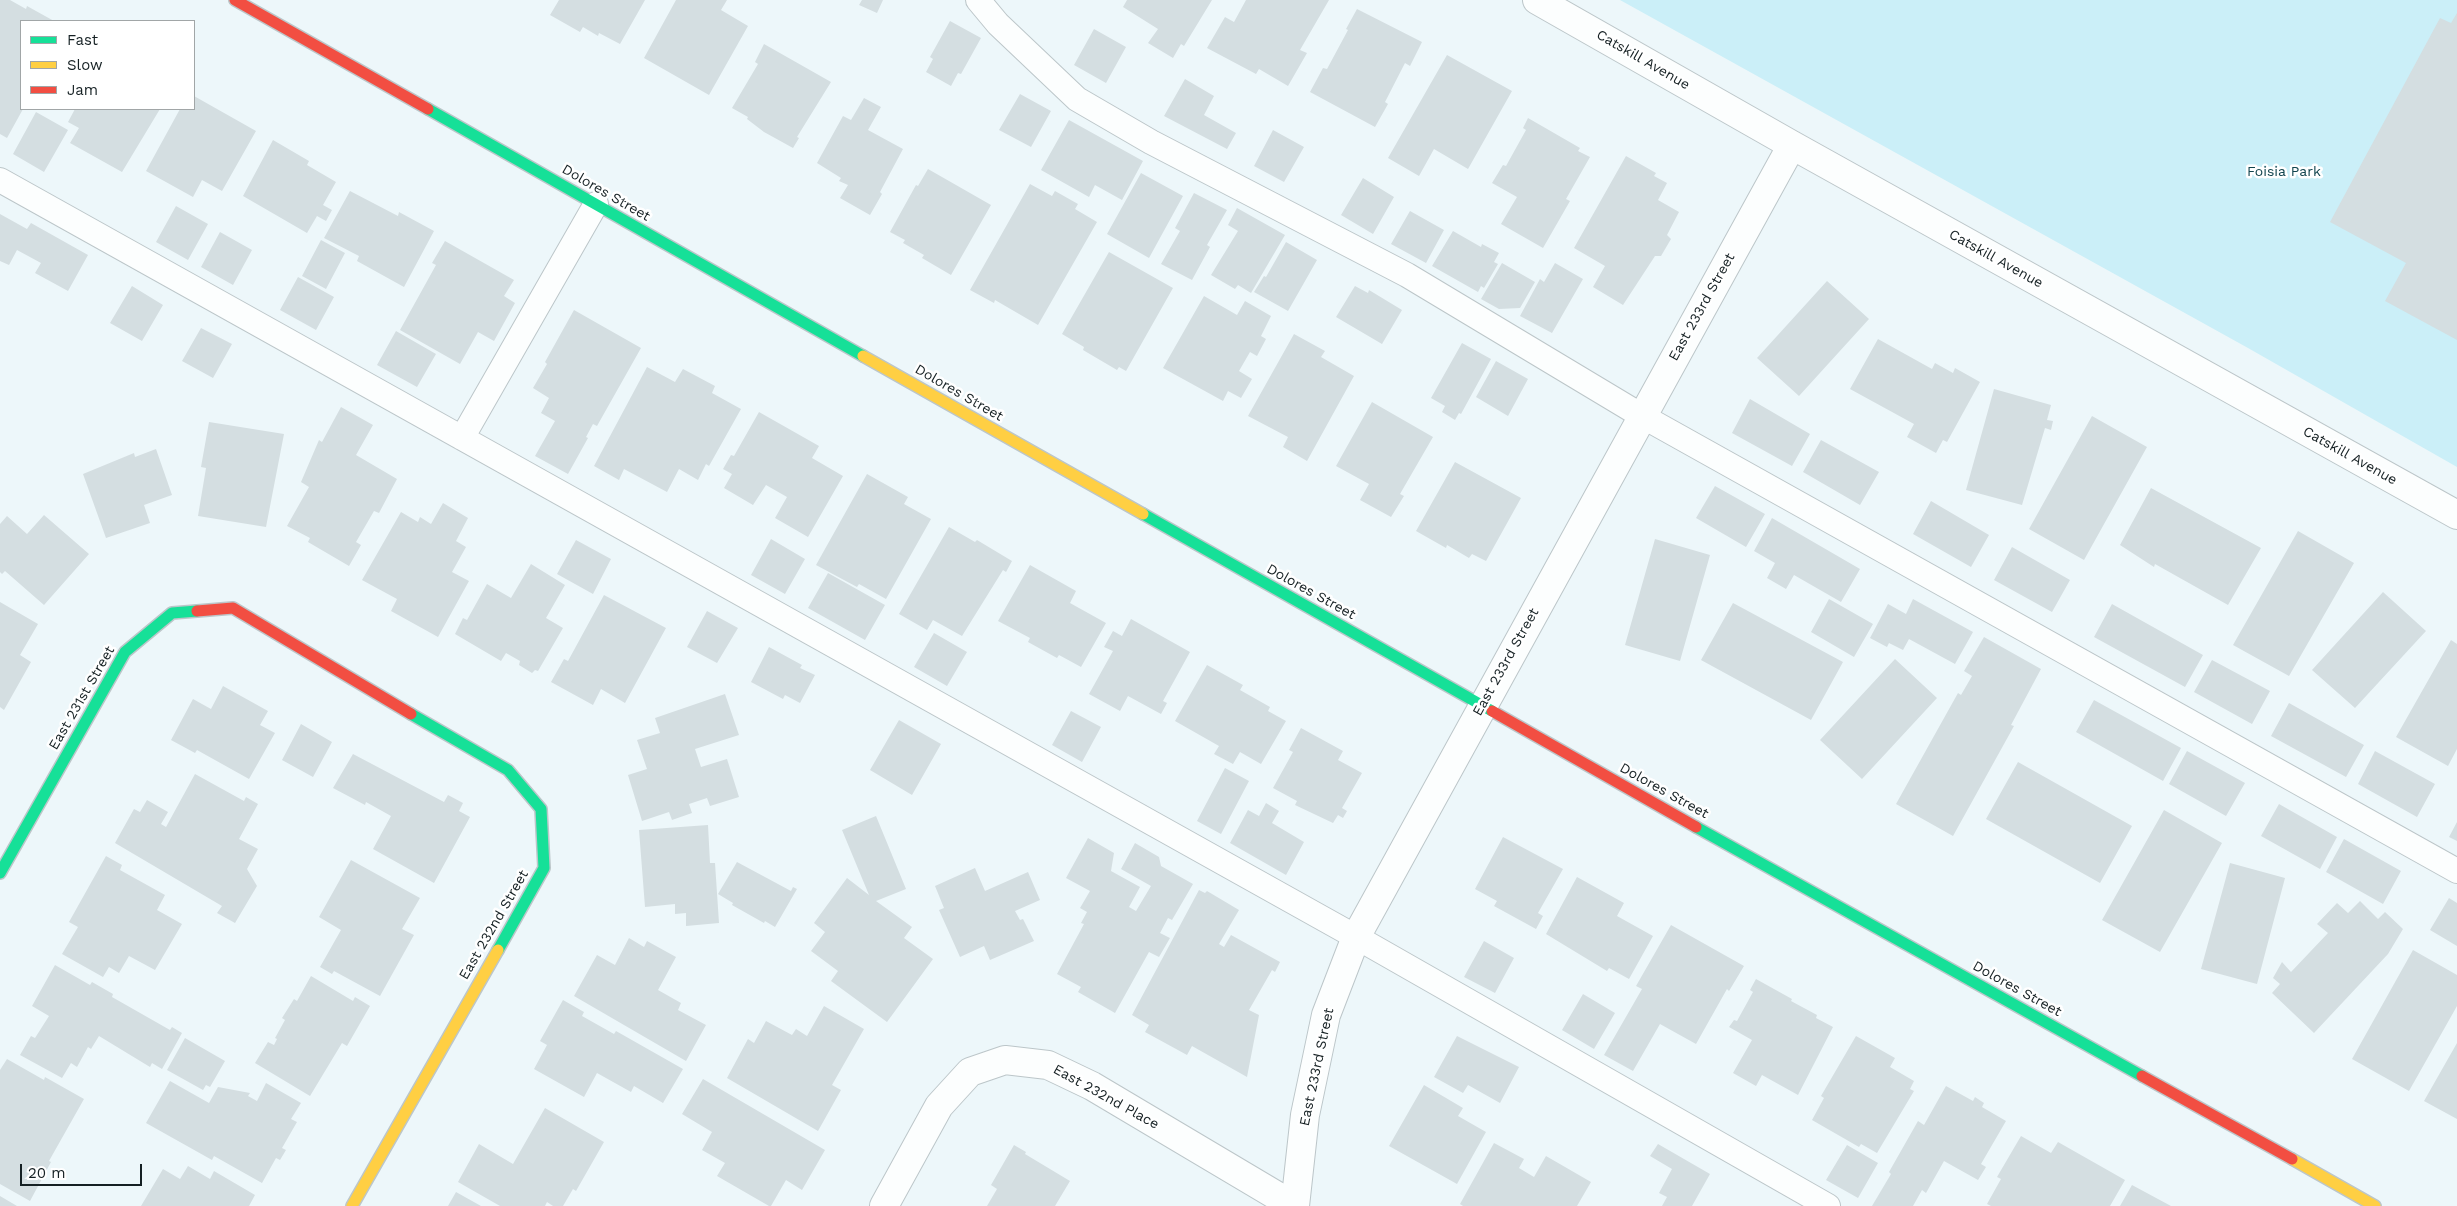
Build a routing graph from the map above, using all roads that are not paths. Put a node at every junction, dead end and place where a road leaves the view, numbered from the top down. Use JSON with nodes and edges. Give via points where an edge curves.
{"nodes":[{"id":1,"x":235,"y":0,"type":"edge"},
{"id":2,"x":978,"y":0,"type":"edge"},
{"id":3,"x":1537,"y":0,"type":"edge"},
{"id":4,"x":1792,"y":145,"type":"junction"},
{"id":5,"x":0,"y":180,"type":"edge"},
{"id":6,"x":596,"y":204,"type":"junction"},
{"id":7,"x":1642,"y":416,"type":"junction"},
{"id":8,"x":462,"y":438,"type":"junction"},
{"id":9,"x":2457,"y":515,"type":"edge"},
{"id":10,"x":368,"y":690,"type":"joint"},
{"id":11,"x":1482,"y":706,"type":"junction"},
{"id":12,"x":2457,"y":871,"type":"edge"},
{"id":13,"x":0,"y":873,"type":"edge"},
{"id":14,"x":1356,"y":937,"type":"junction"},
{"id":15,"x":352,"y":1206,"type":"edge"},
{"id":16,"x":884,"y":1206,"type":"edge"},
{"id":17,"x":1294,"y":1206,"type":"edge"},
{"id":18,"x":1828,"y":1206,"type":"edge"},
{"id":19,"x":2375,"y":1206,"type":"edge"}],
"edges":[{"from":1,"to":6,"type":"street","name":"Dolores Street"},
{"from":2,"to":7,"type":"lane","via":[[998,24],[1077,99],[1151,142],[1407,275]]},
{"from":3,"to":4,"type":"street","name":"Catskill Avenue"},
{"from":4,"to":7,"type":"street","name":"East 233rd Street"},
{"from":4,"to":9,"type":"street","name":"Catskill Avenue"},
{"from":5,"to":8,"type":"lane"},
{"from":6,"to":8,"type":"lane"},
{"from":6,"to":11,"type":"street","name":"Dolores Street"},
{"from":7,"to":11,"type":"street","name":"East 233rd Street"},
{"from":7,"to":12,"type":"lane"},
{"from":8,"to":14,"type":"lane"},
{"from":10,"to":13,"type":"street","name":"East 231st Street","via":[[232,608],[172,613],[125,652]]},
{"from":10,"to":15,"type":"street","name":"East 232nd Street","via":[[508,770],[541,809],[544,868]]},
{"from":11,"to":14,"type":"street","name":"East 233rd Street"},
{"from":11,"to":19,"type":"street","name":"Dolores Street"},
{"from":14,"to":17,"type":"street","name":"East 233rd Street","via":[[1326,1015],[1305,1115]]},
{"from":14,"to":18,"type":"lane"},
{"from":16,"to":17,"type":"street","name":"East 232nd Place","via":[[939,1106],[970,1072],[1004,1060],[1048,1065],[1092,1086]]}]}
